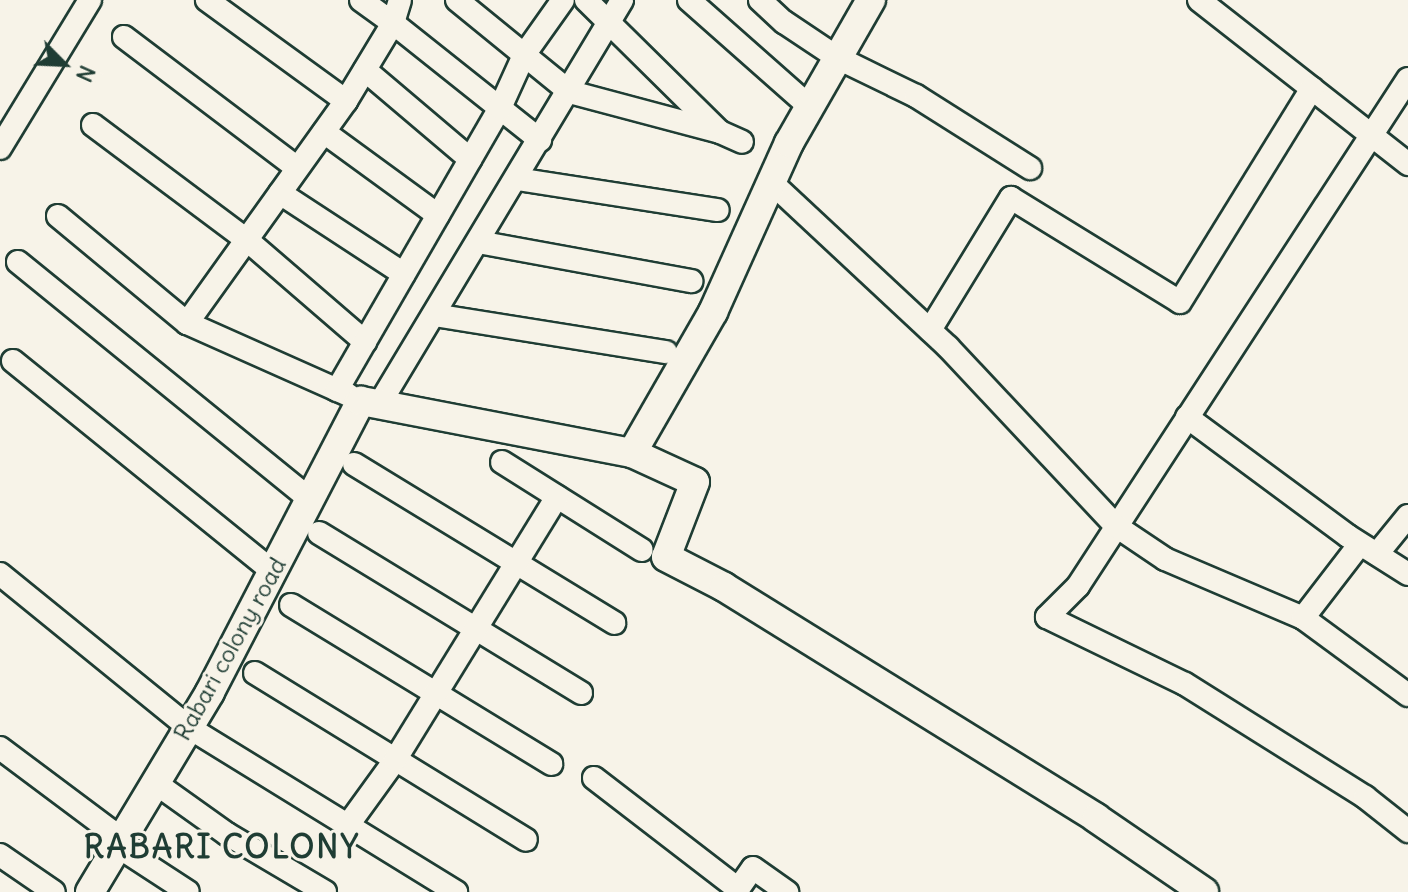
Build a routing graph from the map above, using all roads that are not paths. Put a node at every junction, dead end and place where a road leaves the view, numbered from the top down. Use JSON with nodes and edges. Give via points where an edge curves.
{"nodes":[{"id":1,"x":90,"y":0,"type":"edge"},
{"id":2,"x":207,"y":0,"type":"edge"},
{"id":3,"x":361,"y":0,"type":"edge"},
{"id":4,"x":400,"y":0,"type":"edge"},
{"id":5,"x":457,"y":0,"type":"edge"},
{"id":6,"x":563,"y":0,"type":"edge"},
{"id":7,"x":586,"y":0,"type":"edge"},
{"id":8,"x":622,"y":0,"type":"edge"},
{"id":9,"x":689,"y":0,"type":"edge"},
{"id":10,"x":760,"y":0,"type":"edge"},
{"id":11,"x":871,"y":0,"type":"edge"},
{"id":12,"x":1199,"y":0,"type":"edge"},
{"id":13,"x":607,"y":22,"type":"junction"},
{"id":14,"x":393,"y":23,"type":"junction"},
{"id":15,"x":124,"y":37,"type":"dead end"},
{"id":16,"x":524,"y":55,"type":"junction"},
{"id":17,"x":838,"y":58,"type":"junction"},
{"id":18,"x":365,"y":70,"type":"junction"},
{"id":19,"x":1408,"y":79,"type":"edge"},
{"id":20,"x":1312,"y":88,"type":"junction"},
{"id":21,"x":570,"y":92,"type":"junction"},
{"id":22,"x":346,"y":101,"type":"junction"},
{"id":23,"x":810,"y":107,"type":"junction"},
{"id":24,"x":500,"y":108,"type":"junction"},
{"id":25,"x":93,"y":125,"type":"dead end"},
{"id":26,"x":324,"y":132,"type":"junction"},
{"id":27,"x":720,"y":132,"type":"junction"},
{"id":28,"x":1372,"y":135,"type":"junction"},
{"id":29,"x":540,"y":140,"type":"junction"},
{"id":30,"x":742,"y":142,"type":"dead end"},
{"id":31,"x":0,"y":148,"type":"edge"},
{"id":32,"x":470,"y":159,"type":"junction"},
{"id":33,"x":1408,"y":164,"type":"edge"},
{"id":34,"x":297,"y":168,"type":"junction"},
{"id":35,"x":1030,"y":168,"type":"dead end"},
{"id":36,"x":517,"y":179,"type":"junction"},
{"id":37,"x":771,"y":182,"type":"junction"},
{"id":38,"x":280,"y":193,"type":"junction"},
{"id":39,"x":718,"y":210,"type":"dead end"},
{"id":40,"x":438,"y":215,"type":"junction"},
{"id":41,"x":58,"y":216,"type":"dead end"},
{"id":42,"x":247,"y":240,"type":"junction"},
{"id":43,"x":478,"y":242,"type":"junction"},
{"id":44,"x":18,"y":262,"type":"dead end"},
{"id":45,"x":404,"y":274,"type":"junction"},
{"id":46,"x":691,"y":281,"type":"dead end"},
{"id":47,"x":434,"y":315,"type":"junction"},
{"id":48,"x":187,"y":323,"type":"junction"},
{"id":49,"x":930,"y":330,"type":"junction"},
{"id":50,"x":365,"y":342,"type":"junction"},
{"id":51,"x":666,"y":352,"type":"dead end"},
{"id":52,"x":13,"y":361,"type":"dead end"},
{"id":53,"x":359,"y":398,"type":"junction"},
{"id":54,"x":1187,"y":417,"type":"junction"},
{"id":55,"x":632,"y":453,"type":"junction"},
{"id":56,"x":502,"y":462,"type":"dead end"},
{"id":57,"x":354,"y":464,"type":"dead end"},
{"id":58,"x":557,"y":497,"type":"junction"},
{"id":59,"x":310,"y":499,"type":"junction"},
{"id":60,"x":1408,"y":516,"type":"edge"},
{"id":61,"x":1116,"y":526,"type":"junction"},
{"id":62,"x":319,"y":533,"type":"dead end"},
{"id":63,"x":1369,"y":549,"type":"junction"},
{"id":64,"x":642,"y":550,"type":"dead end"},
{"id":65,"x":515,"y":564,"type":"junction"},
{"id":66,"x":274,"y":572,"type":"junction"},
{"id":67,"x":0,"y":574,"type":"edge"},
{"id":68,"x":1408,"y":574,"type":"edge"},
{"id":69,"x":291,"y":605,"type":"dead end"},
{"id":70,"x":1303,"y":618,"type":"junction"},
{"id":71,"x":614,"y":623,"type":"dead end"},
{"id":72,"x":476,"y":627,"type":"junction"},
{"id":73,"x":255,"y":673,"type":"dead end"},
{"id":74,"x":435,"y":693,"type":"junction"},
{"id":75,"x":581,"y":693,"type":"dead end"},
{"id":76,"x":1408,"y":695,"type":"edge"},
{"id":77,"x":188,"y":727,"type":"junction"},
{"id":78,"x":0,"y":748,"type":"edge"},
{"id":79,"x":395,"y":760,"type":"junction"},
{"id":80,"x":551,"y":764,"type":"dead end"},
{"id":81,"x":594,"y":778,"type":"dead end"},
{"id":82,"x":154,"y":782,"type":"junction"},
{"id":83,"x":348,"y":825,"type":"junction"},
{"id":84,"x":1408,"y":831,"type":"edge"},
{"id":85,"x":526,"y":840,"type":"dead end"},
{"id":86,"x":119,"y":847,"type":"junction"},
{"id":87,"x":0,"y":855,"type":"edge"},
{"id":88,"x":737,"y":890,"type":"edge"},
{"id":89,"x":54,"y":892,"type":"edge"},
{"id":90,"x":90,"y":892,"type":"edge"},
{"id":91,"x":188,"y":892,"type":"edge"},
{"id":92,"x":325,"y":892,"type":"edge"},
{"id":93,"x":456,"y":892,"type":"edge"},
{"id":94,"x":787,"y":892,"type":"edge"},
{"id":95,"x":1204,"y":892,"type":"edge"}],
"edges":[{"from":1,"to":31,"type":"street"},
{"from":2,"to":22,"type":"street"},
{"from":3,"to":14,"type":"street"},
{"from":4,"to":14,"type":"street"},
{"from":5,"to":16,"type":"street"},
{"from":6,"to":16,"type":"street"},
{"from":7,"to":13,"type":"street"},
{"from":8,"to":13,"type":"street"},
{"from":9,"to":23,"type":"street"},
{"from":10,"to":17,"type":"street"},
{"from":11,"to":17,"type":"street"},
{"from":12,"to":20,"type":"street"},
{"from":13,"to":21,"type":"street"},
{"from":13,"to":27,"type":"street"},
{"from":14,"to":18,"type":"street"},
{"from":14,"to":24,"type":"street"},
{"from":15,"to":34,"type":"street"},
{"from":16,"to":21,"type":"street"},
{"from":16,"to":24,"type":"street"},
{"from":17,"to":23,"type":"street"},
{"from":17,"to":35,"type":"street","via":[[916,96]]},
{"from":18,"to":22,"type":"street"},
{"from":18,"to":32,"type":"street"},
{"from":19,"to":28,"type":"street"},
{"from":20,"to":28,"type":"street"},
{"from":20,"to":49,"type":"street","via":[[1180,302],[1011,198]]},
{"from":21,"to":27,"type":"street"},
{"from":21,"to":29,"type":"street"},
{"from":22,"to":26,"type":"street"},
{"from":23,"to":37,"type":"street"},
{"from":24,"to":29,"type":"street"},
{"from":24,"to":32,"type":"street"},
{"from":25,"to":42,"type":"street"},
{"from":26,"to":34,"type":"street"},
{"from":26,"to":40,"type":"street"},
{"from":27,"to":30,"type":"street"},
{"from":28,"to":33,"type":"street"},
{"from":28,"to":54,"type":"street"},
{"from":29,"to":36,"type":"street"},
{"from":32,"to":40,"type":"street"},
{"from":34,"to":38,"type":"street"},
{"from":36,"to":39,"type":"street"},
{"from":36,"to":43,"type":"street"},
{"from":37,"to":49,"type":"street"},
{"from":37,"to":55,"type":"street","via":[[713,312]]},
{"from":38,"to":42,"type":"street"},
{"from":38,"to":45,"type":"street"},
{"from":40,"to":45,"type":"street"},
{"from":41,"to":48,"type":"street"},
{"from":42,"to":48,"type":"street"},
{"from":42,"to":50,"type":"street"},
{"from":43,"to":46,"type":"street"},
{"from":43,"to":47,"type":"street"},
{"from":44,"to":59,"type":"street"},
{"from":45,"to":50,"type":"street"},
{"from":47,"to":51,"type":"street"},
{"from":47,"to":53,"type":"street"},
{"from":48,"to":53,"type":"street"},
{"from":49,"to":61,"type":"street"},
{"from":50,"to":53,"type":"street"},
{"from":52,"to":66,"type":"street"},
{"from":53,"to":55,"type":"street"},
{"from":53,"to":59,"type":"street","name":"Rabari colony road"},
{"from":54,"to":61,"type":"street"},
{"from":54,"to":63,"type":"street"},
{"from":55,"to":95,"type":"street","via":[[695,482],[666,557],[724,587],[1083,810]]},
{"from":56,"to":58,"type":"street"},
{"from":57,"to":65,"type":"street"},
{"from":58,"to":64,"type":"street"},
{"from":58,"to":65,"type":"street"},
{"from":59,"to":66,"type":"street","name":"Rabari colony road"},
{"from":60,"to":63,"type":"street"},
{"from":61,"to":70,"type":"street","via":[[1165,559]]},
{"from":61,"to":84,"type":"street","via":[[1078,586],[1047,617],[1185,684],[1365,797]]},
{"from":62,"to":72,"type":"street"},
{"from":63,"to":68,"type":"street"},
{"from":63,"to":70,"type":"street"},
{"from":65,"to":71,"type":"street"},
{"from":65,"to":72,"type":"street"},
{"from":66,"to":77,"type":"street","name":"Rabari colony road"},
{"from":67,"to":77,"type":"street"},
{"from":69,"to":74,"type":"street"},
{"from":70,"to":76,"type":"street"},
{"from":72,"to":74,"type":"street"},
{"from":72,"to":75,"type":"street"},
{"from":73,"to":79,"type":"street"},
{"from":74,"to":79,"type":"street"},
{"from":74,"to":80,"type":"street"},
{"from":77,"to":82,"type":"street","name":"Rabari colony road"},
{"from":77,"to":83,"type":"street"},
{"from":78,"to":86,"type":"street","via":[[111,831]]},
{"from":79,"to":83,"type":"street"},
{"from":79,"to":85,"type":"street"},
{"from":81,"to":88,"type":"street"},
{"from":82,"to":86,"type":"street","name":"Rabari colony road"},
{"from":82,"to":92,"type":"street","via":[[227,834]]},
{"from":83,"to":93,"type":"street"},
{"from":86,"to":90,"type":"street","name":"Rabari colony road"},
{"from":86,"to":91,"type":"street"},
{"from":87,"to":89,"type":"street"},
{"from":88,"to":94,"type":"street","via":[[753,868]]}]}
